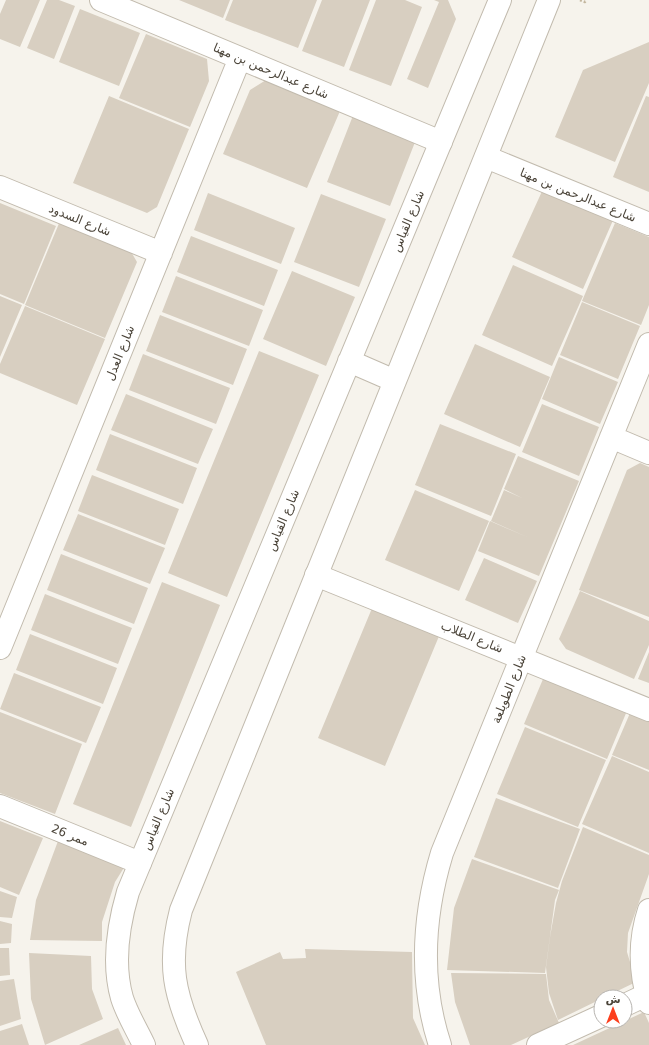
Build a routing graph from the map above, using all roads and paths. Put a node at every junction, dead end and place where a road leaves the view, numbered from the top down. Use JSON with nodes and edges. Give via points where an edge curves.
{"nodes":[{"id":1,"x":101,"y":0,"type":"edge"},
{"id":2,"x":500,"y":0,"type":"edge"},
{"id":3,"x":549,"y":0,"type":"edge"},
{"id":4,"x":580,"y":0,"type":"edge"},
{"id":5,"x":586,"y":0,"type":"edge"},
{"id":6,"x":240,"y":58,"type":"junction"},
{"id":7,"x":441,"y":142,"type":"junction"},
{"id":8,"x":486,"y":157,"type":"junction"},
{"id":9,"x":0,"y":187,"type":"edge"},
{"id":10,"x":649,"y":224,"type":"edge"},
{"id":11,"x":161,"y":253,"type":"junction"},
{"id":12,"x":649,"y":344,"type":"edge"},
{"id":13,"x":349,"y":361,"type":"junction"},
{"id":14,"x":395,"y":381,"type":"junction"},
{"id":15,"x":612,"y":437,"type":"junction"},
{"id":16,"x":649,"y":453,"type":"edge"},
{"id":17,"x":316,"y":575,"type":"junction"},
{"id":18,"x":0,"y":648,"type":"edge"},
{"id":19,"x":522,"y":657,"type":"junction"},
{"id":20,"x":649,"y":710,"type":"edge"},
{"id":21,"x":0,"y":806,"type":"edge"},
{"id":22,"x":140,"y":863,"type":"junction"},
{"id":23,"x":649,"y":910,"type":"edge"},
{"id":24,"x":648,"y":999,"type":"edge"},
{"id":25,"x":633,"y":1003,"type":"edge"},
{"id":26,"x":593,"y":1020,"type":"edge"},
{"id":27,"x":144,"y":1045,"type":"edge"},
{"id":28,"x":197,"y":1045,"type":"edge"},
{"id":29,"x":440,"y":1045,"type":"edge"},
{"id":30,"x":538,"y":1045,"type":"edge"}],
"edges":[{"from":1,"to":6,"type":"street","name":"شارع عبدالرحمن بن مهنا"},
{"from":2,"to":7,"type":"street","name":"شارع القياس"},
{"from":3,"to":8,"type":"street"},
{"from":4,"to":5,"type":"path"},
{"from":6,"to":7,"type":"street","name":"شارع عبدالرحمن بن مهنا"},
{"from":6,"to":11,"type":"street","name":"شارع العدل"},
{"from":7,"to":13,"type":"street","name":"شارع القياس"},
{"from":8,"to":10,"type":"street","name":"شارع عبدالرحمن بن مهنا"},
{"from":8,"to":14,"type":"street"},
{"from":9,"to":11,"type":"street","name":"شارع السدود"},
{"from":11,"to":18,"type":"street","name":"شارع العدل"},
{"from":12,"to":15,"type":"street","name":"شارع الطويلعة"},
{"from":13,"to":14,"type":"street"},
{"from":13,"to":22,"type":"street","name":"شارع القياس"},
{"from":14,"to":17,"type":"street"},
{"from":15,"to":16,"type":"street"},
{"from":15,"to":19,"type":"street","name":"شارع الطويلعة"},
{"from":17,"to":19,"type":"street","name":"شارع الطلاب"},
{"from":17,"to":28,"type":"street","via":[[178,921],[173,960],[176,988],[181,1009]]},
{"from":19,"to":20,"type":"street","name":"شارع الطلاب"},
{"from":19,"to":29,"type":"street","name":"شارع الطويلعة","via":[[442,853],[434,881],[428,911],[425,964],[431,1012]]},
{"from":21,"to":22,"type":"street","name":"ممر 26"},
{"from":22,"to":27,"type":"street","name":"شارع القياس","via":[[122,915],[117,961],[118,983],[123,1000]]},
{"from":23,"to":24,"type":"street","via":[[643,936],[642,956]]},
{"from":24,"to":25,"type":"street"},
{"from":26,"to":30,"type":"street"}]}
